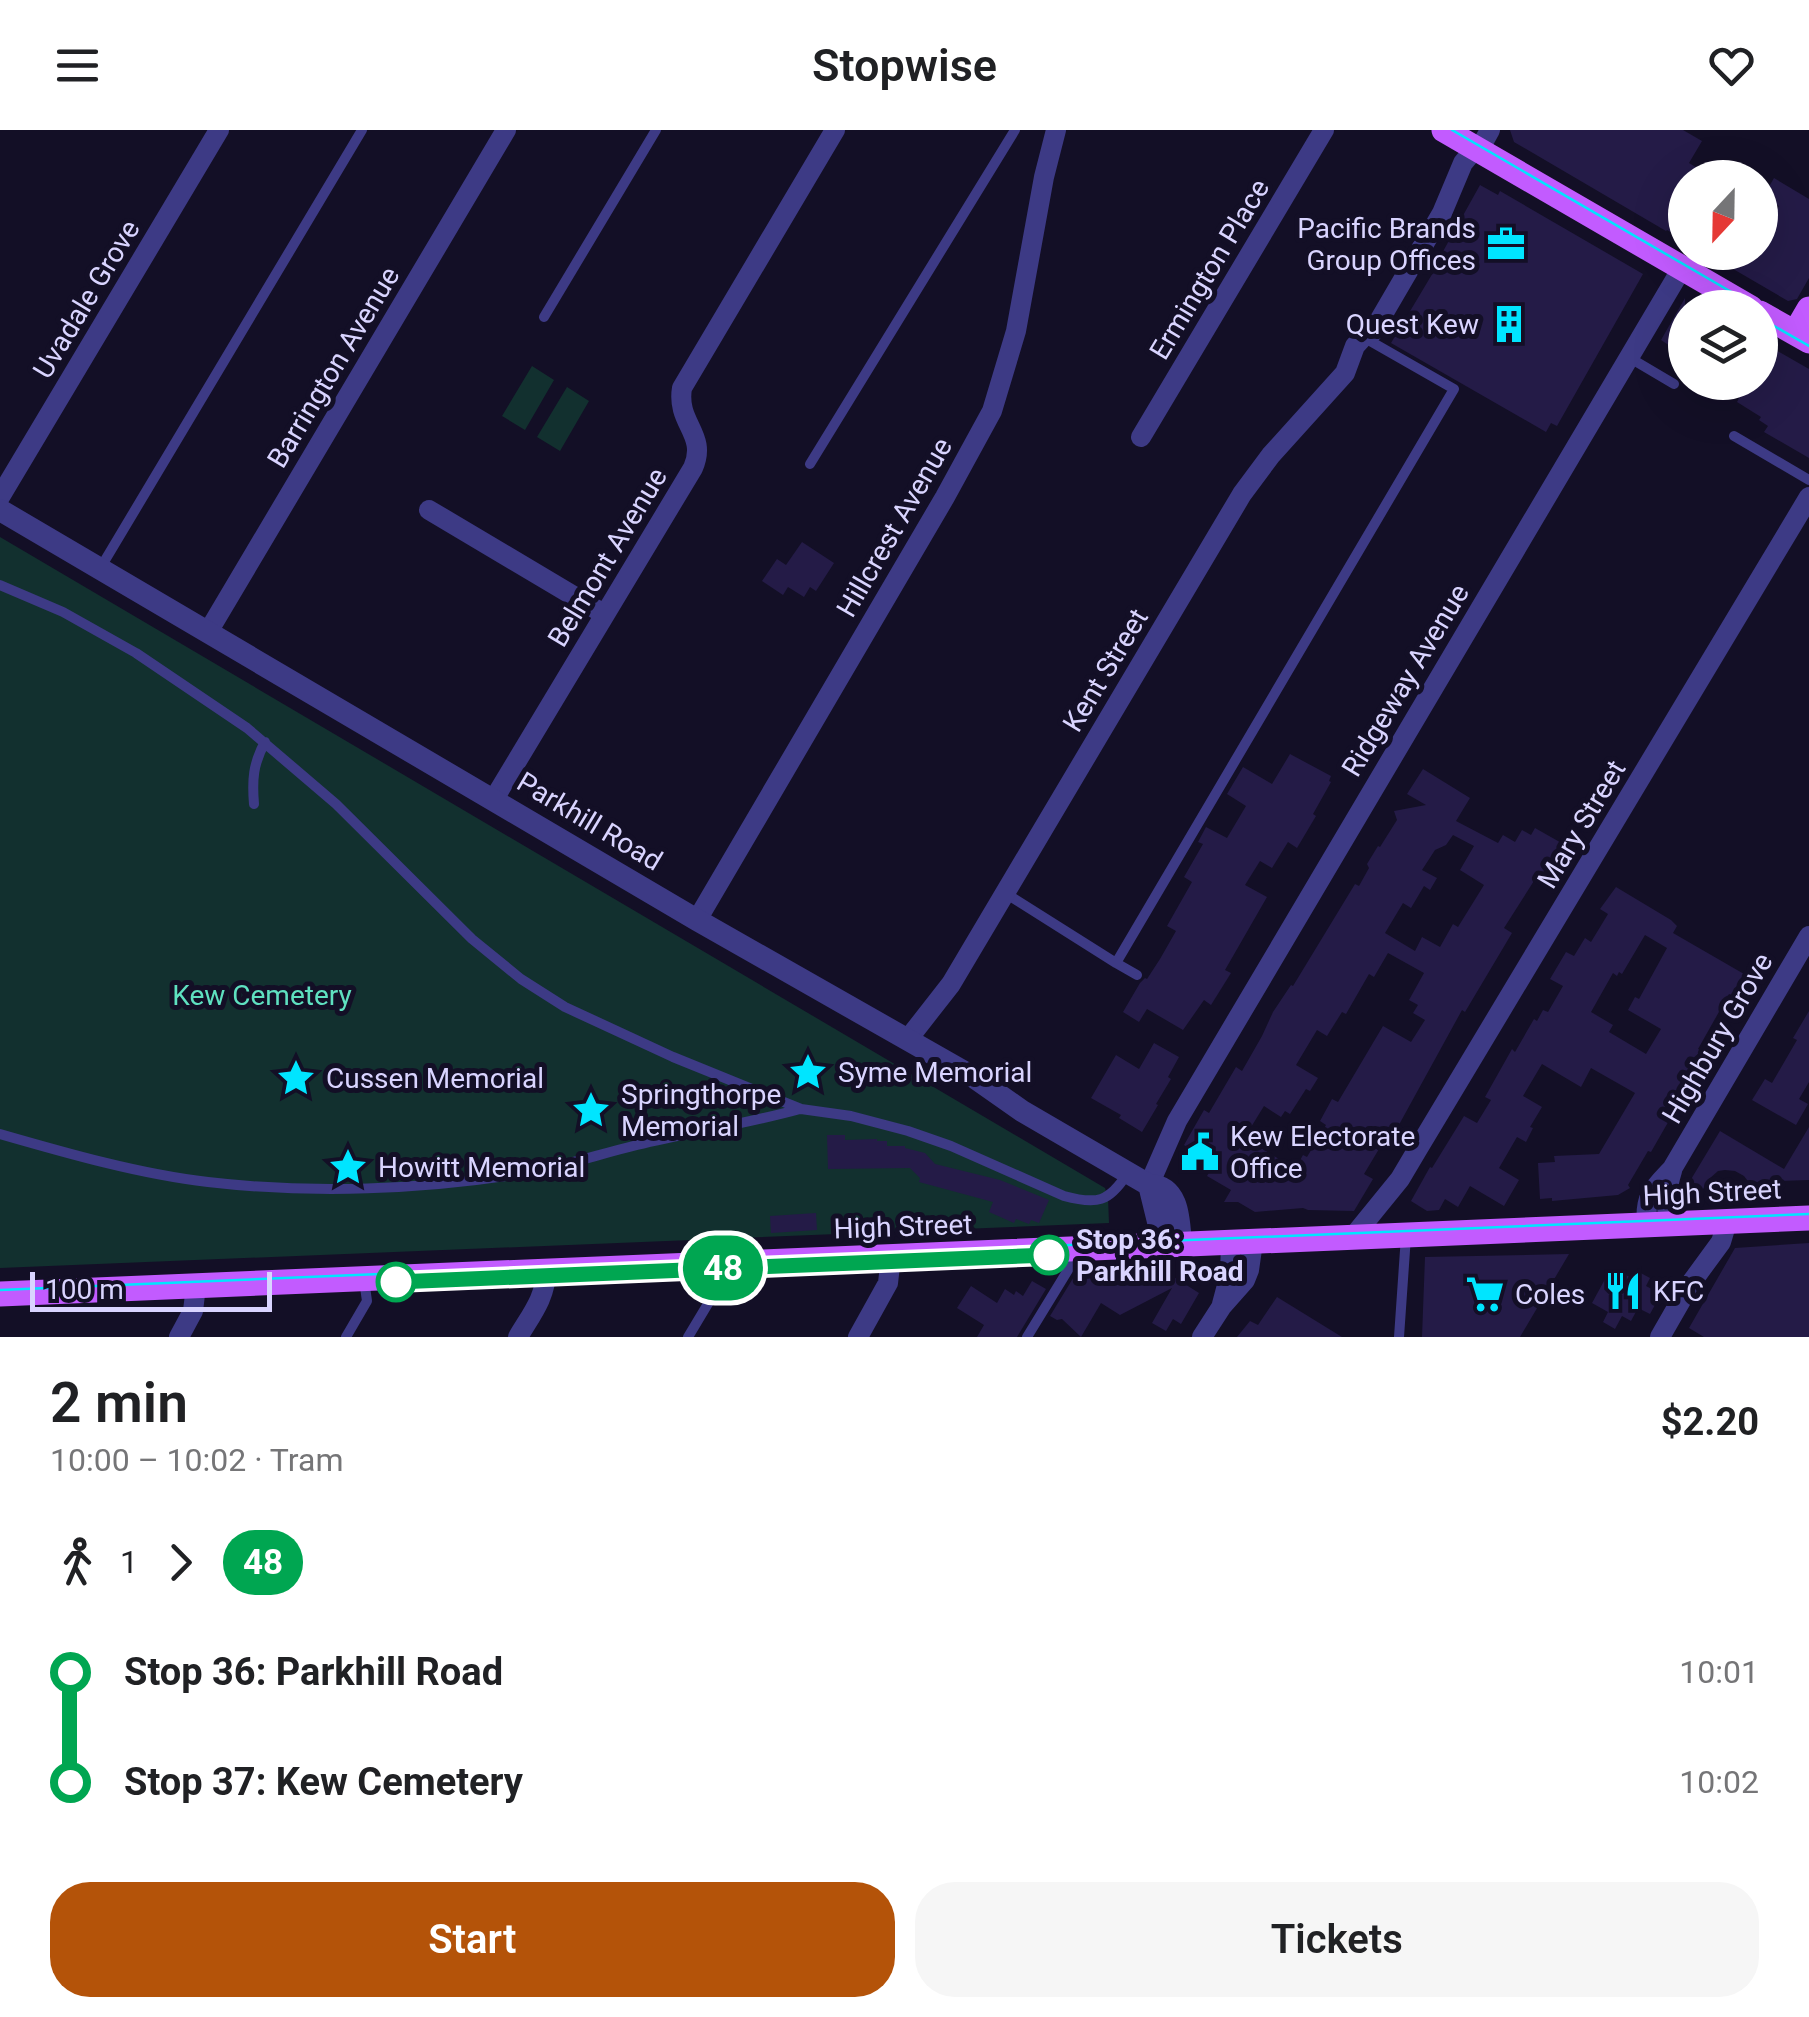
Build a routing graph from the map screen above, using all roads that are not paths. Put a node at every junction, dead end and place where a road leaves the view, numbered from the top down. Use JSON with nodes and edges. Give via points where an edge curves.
{"nodes":[{"id":1,"x":219,"y":130,"type":"edge"},
{"id":2,"x":362,"y":130,"type":"edge"},
{"id":3,"x":506,"y":130,"type":"edge"},
{"id":4,"x":656,"y":130,"type":"edge"},
{"id":5,"x":835,"y":130,"type":"edge"},
{"id":6,"x":1015,"y":130,"type":"edge"},
{"id":7,"x":1056,"y":130,"type":"edge"},
{"id":8,"x":1324,"y":130,"type":"edge"},
{"id":9,"x":1444,"y":130,"type":"edge"},
{"id":10,"x":1484,"y":140,"type":"edge"},
{"id":11,"x":1668,"y":257,"type":"edge"},
{"id":12,"x":1684,"y":270,"type":"edge"},
{"id":13,"x":1688,"y":270,"type":"edge"},
{"id":14,"x":1721,"y":290,"type":"edge"},
{"id":15,"x":1809,"y":309,"type":"edge"},
{"id":16,"x":544,"y":317,"type":"dead end"},
{"id":17,"x":1778,"y":323,"type":"edge"},
{"id":18,"x":1369,"y":333,"type":"junction"},
{"id":19,"x":1802,"y":337,"type":"edge"},
{"id":20,"x":1629,"y":357,"type":"junction"},
{"id":21,"x":1668,"y":380,"type":"edge"},
{"id":22,"x":1734,"y":436,"type":"dead end"},
{"id":23,"x":1141,"y":437,"type":"dead end"},
{"id":24,"x":810,"y":464,"type":"dead end"},
{"id":25,"x":1809,"y":480,"type":"edge"},
{"id":26,"x":1809,"y":496,"type":"edge"},
{"id":27,"x":0,"y":497,"type":"edge"},
{"id":28,"x":0,"y":510,"type":"edge"},
{"id":29,"x":429,"y":510,"type":"dead end"},
{"id":30,"x":100,"y":569,"type":"junction"},
{"id":31,"x":0,"y":585,"type":"edge"},
{"id":32,"x":604,"y":614,"type":"junction"},
{"id":33,"x":208,"y":632,"type":"junction"},
{"id":34,"x":265,"y":742,"type":"junction"},
{"id":35,"x":494,"y":800,"type":"junction"},
{"id":36,"x":254,"y":804,"type":"dead end"},
{"id":37,"x":1005,"y":893,"type":"junction"},
{"id":38,"x":698,"y":920,"type":"junction"},
{"id":39,"x":1809,"y":936,"type":"edge"},
{"id":40,"x":1116,"y":962,"type":"junction"},
{"id":41,"x":1137,"y":975,"type":"dead end"},
{"id":42,"x":916,"y":1044,"type":"junction"},
{"id":43,"x":801,"y":1109,"type":"junction"},
{"id":44,"x":0,"y":1134,"type":"edge"},
{"id":45,"x":1137,"y":1178,"type":"junction"},
{"id":46,"x":1400,"y":1179,"type":"junction"},
{"id":47,"x":1809,"y":1218,"type":"edge"},
{"id":48,"x":1716,"y":1222,"type":"junction"},
{"id":49,"x":1658,"y":1225,"type":"junction"},
{"id":50,"x":1399,"y":1236,"type":"junction"},
{"id":51,"x":1352,"y":1238,"type":"junction"},
{"id":52,"x":1242,"y":1242,"type":"junction"},
{"id":53,"x":1171,"y":1245,"type":"junction"},
{"id":54,"x":1082,"y":1249,"type":"junction"},
{"id":55,"x":891,"y":1257,"type":"junction"},
{"id":56,"x":721,"y":1264,"type":"junction"},
{"id":57,"x":546,"y":1271,"type":"junction"},
{"id":58,"x":364,"y":1279,"type":"junction"},
{"id":59,"x":196,"y":1286,"type":"junction"},
{"id":60,"x":0,"y":1294,"type":"edge"},
{"id":61,"x":178,"y":1337,"type":"edge"},
{"id":62,"x":346,"y":1337,"type":"edge"},
{"id":63,"x":518,"y":1337,"type":"edge"},
{"id":64,"x":688,"y":1337,"type":"edge"},
{"id":65,"x":858,"y":1337,"type":"edge"},
{"id":66,"x":1028,"y":1337,"type":"edge"},
{"id":67,"x":1202,"y":1337,"type":"edge"},
{"id":68,"x":1400,"y":1337,"type":"edge"},
{"id":69,"x":1660,"y":1337,"type":"edge"}],
"edges":[{"from":1,"to":27,"type":"street","name":"Uvadale Grove"},
{"from":2,"to":30,"type":"lane"},
{"from":3,"to":33,"type":"street","name":"Barrington Avenue"},
{"from":4,"to":16,"type":"lane"},
{"from":5,"to":32,"type":"street","name":"Belmont Avenue","via":[[682,388],[696,461]]},
{"from":6,"to":24,"type":"lane"},
{"from":7,"to":38,"type":"street","name":"Hillcrest Avenue","via":[[1016,331],[992,411]]},
{"from":8,"to":23,"type":"street","name":"Ermington Place"},
{"from":9,"to":10,"type":"main road"},
{"from":10,"to":11,"type":"main road"},
{"from":10,"to":18,"type":"street","name":"Kent Street","via":[[1464,163],[1442,213]]},
{"from":12,"to":20,"type":"street","name":"Ridgeway Avenue"},
{"from":13,"to":14,"type":"main road"},
{"from":15,"to":19,"type":"main road"},
{"from":17,"to":19,"type":"main road"},
{"from":18,"to":37,"type":"street","name":"Kent Street","via":[[1236,503]]},
{"from":18,"to":40,"type":"lane","via":[[1454,390]]},
{"from":20,"to":21,"type":"lane"},
{"from":20,"to":45,"type":"street","name":"Ridgeway Avenue","via":[[1177,1121]]},
{"from":22,"to":25,"type":"lane"},
{"from":26,"to":46,"type":"street","name":"Mary Street"},
{"from":28,"to":30,"type":"street","name":"Parkhill Road"},
{"from":29,"to":32,"type":"street"},
{"from":30,"to":33,"type":"street","name":"Parkhill Road"},
{"from":31,"to":34,"type":"lane","via":[[123,646]]},
{"from":32,"to":35,"type":"street","name":"Belmont Avenue"},
{"from":33,"to":35,"type":"street","name":"Parkhill Road"},
{"from":34,"to":36,"type":"lane","via":[[252,773]]},
{"from":34,"to":43,"type":"lane","via":[[472,939],[541,993],[604,1027]]},
{"from":35,"to":38,"type":"street","name":"Parkhill Road"},
{"from":37,"to":40,"type":"lane"},
{"from":37,"to":42,"type":"street","name":"Kent Street"},
{"from":38,"to":42,"type":"street","name":"Parkhill Road"},
{"from":39,"to":49,"type":"street","name":"Highbury Grove","via":[[1672,1169],[1654,1188],[1646,1204]]},
{"from":40,"to":41,"type":"lane"},
{"from":42,"to":45,"type":"street","name":"Parkhill Road"},
{"from":43,"to":44,"type":"lane","via":[[527,1173],[394,1187],[205,1182]]},
{"from":43,"to":45,"type":"lane","via":[[908,1131],[1078,1200],[1108,1198]]},
{"from":45,"to":53,"type":"street","name":"Parkhill Road","via":[[1171,1195],[1178,1209]]},
{"from":46,"to":50,"type":"street","name":"Mary Street","via":[[1393,1207]]},
{"from":46,"to":51,"type":"street","name":"Mary Street"},
{"from":47,"to":48,"type":"main road","name":"High Street"},
{"from":48,"to":49,"type":"main road","name":"High Street"},
{"from":48,"to":69,"type":"street","via":[[1728,1226]]},
{"from":49,"to":50,"type":"main road","name":"High Street"},
{"from":50,"to":51,"type":"main road","name":"High Street"},
{"from":50,"to":68,"type":"lane"},
{"from":51,"to":52,"type":"main road","name":"High Street"},
{"from":52,"to":53,"type":"main road","name":"High Street"},
{"from":52,"to":67,"type":"street","via":[[1245,1280]]},
{"from":53,"to":54,"type":"main road","name":"High Street"},
{"from":54,"to":55,"type":"main road","name":"High Street"},
{"from":54,"to":66,"type":"lane"},
{"from":55,"to":56,"type":"main road","name":"High Street"},
{"from":55,"to":65,"type":"street","via":[[888,1283]]},
{"from":56,"to":57,"type":"main road","name":"High Street"},
{"from":56,"to":64,"type":"lane","via":[[715,1292]]},
{"from":57,"to":58,"type":"main road","name":"High Street"},
{"from":57,"to":63,"type":"street","via":[[542,1298]]},
{"from":58,"to":59,"type":"main road","name":"High Street"},
{"from":58,"to":62,"type":"lane","via":[[367,1301]]},
{"from":59,"to":60,"type":"main road","name":"High Street"},
{"from":59,"to":61,"type":"street","via":[[193,1311]]}]}
